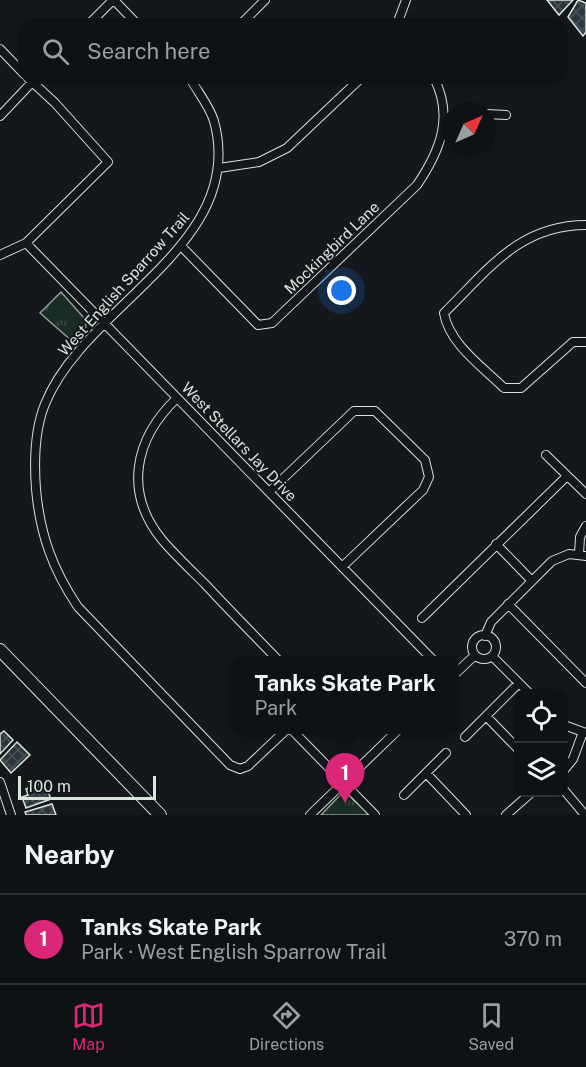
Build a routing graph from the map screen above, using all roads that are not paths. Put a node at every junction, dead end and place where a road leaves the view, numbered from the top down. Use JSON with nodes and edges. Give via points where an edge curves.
{"nodes":[{"id":1,"x":113,"y":0,"type":"edge"},
{"id":2,"x":265,"y":0,"type":"edge"},
{"id":3,"x":406,"y":0,"type":"edge"},
{"id":4,"x":95,"y":18,"type":"edge"},
{"id":5,"x":131,"y":18,"type":"edge"},
{"id":6,"x":247,"y":18,"type":"edge"},
{"id":7,"x":399,"y":18,"type":"edge"},
{"id":8,"x":0,"y":49,"type":"edge"},
{"id":9,"x":18,"y":68,"type":"edge"},
{"id":10,"x":28,"y":84,"type":"edge"},
{"id":11,"x":37,"y":84,"type":"edge"},
{"id":12,"x":194,"y":84,"type":"edge"},
{"id":13,"x":355,"y":84,"type":"edge"},
{"id":14,"x":436,"y":84,"type":"edge"},
{"id":15,"x":443,"y":102,"type":"edge"},
{"id":16,"x":496,"y":114,"type":"edge"},
{"id":17,"x":506,"y":115,"type":"dead end"},
{"id":18,"x":0,"y":116,"type":"edge"},
{"id":19,"x":442,"y":138,"type":"edge"},
{"id":20,"x":219,"y":168,"type":"junction"},
{"id":21,"x":586,"y":225,"type":"edge"},
{"id":22,"x":26,"y":243,"type":"junction"},
{"id":23,"x":181,"y":246,"type":"junction"},
{"id":24,"x":0,"y":255,"type":"edge"},
{"id":25,"x":104,"y":323,"type":"junction"},
{"id":26,"x":586,"y":342,"type":"edge"},
{"id":27,"x":177,"y":398,"type":"junction"},
{"id":28,"x":546,"y":456,"type":"dead end"},
{"id":29,"x":567,"y":476,"type":"junction"},
{"id":30,"x":269,"y":492,"type":"junction"},
{"id":31,"x":586,"y":494,"type":"edge"},
{"id":32,"x":586,"y":526,"type":"edge"},
{"id":33,"x":496,"y":544,"type":"junction"},
{"id":34,"x":583,"y":555,"type":"edge"},
{"id":35,"x":342,"y":567,"type":"junction"},
{"id":36,"x":532,"y":581,"type":"junction"},
{"id":37,"x":508,"y":604,"type":"junction"},
{"id":38,"x":422,"y":618,"type":"dead end"},
{"id":39,"x":485,"y":636,"type":"junction"},
{"id":40,"x":0,"y":650,"type":"edge"},
{"id":41,"x":475,"y":655,"type":"junction"},
{"id":42,"x":274,"y":656,"type":"edge"},
{"id":43,"x":430,"y":656,"type":"edge"},
{"id":44,"x":492,"y":656,"type":"junction"},
{"id":45,"x":459,"y":670,"type":"edge"},
{"id":46,"x":519,"y":683,"type":"junction"},
{"id":47,"x":586,"y":683,"type":"edge"},
{"id":48,"x":526,"y":689,"type":"edge"},
{"id":49,"x":486,"y":716,"type":"junction"},
{"id":50,"x":568,"y":726,"type":"edge"},
{"id":51,"x":584,"y":732,"type":"edge"},
{"id":52,"x":281,"y":734,"type":"edge"},
{"id":53,"x":297,"y":734,"type":"edge"},
{"id":54,"x":393,"y":734,"type":"edge"},
{"id":55,"x":465,"y":737,"type":"dead end"},
{"id":56,"x":514,"y":744,"type":"edge"},
{"id":57,"x":446,"y":753,"type":"dead end"},
{"id":58,"x":568,"y":765,"type":"edge"},
{"id":59,"x":426,"y":773,"type":"junction"},
{"id":60,"x":0,"y":782,"type":"edge"},
{"id":61,"x":344,"y":783,"type":"junction"},
{"id":62,"x":404,"y":795,"type":"dead end"},
{"id":63,"x":568,"y":795,"type":"edge"},
{"id":64,"x":526,"y":797,"type":"edge"},
{"id":65,"x":11,"y":815,"type":"edge"},
{"id":66,"x":160,"y":815,"type":"edge"},
{"id":67,"x":310,"y":815,"type":"edge"},
{"id":68,"x":375,"y":815,"type":"edge"},
{"id":69,"x":466,"y":815,"type":"edge"},
{"id":70,"x":506,"y":815,"type":"edge"},
{"id":71,"x":585,"y":815,"type":"edge"}],
"edges":[{"from":1,"to":4,"type":"street"},
{"from":1,"to":5,"type":"street"},
{"from":2,"to":6,"type":"street"},
{"from":3,"to":7,"type":"street"},
{"from":8,"to":9,"type":"street"},
{"from":10,"to":18,"type":"street"},
{"from":11,"to":22,"type":"street","via":[[108,162]]},
{"from":12,"to":20,"type":"street","name":"West English Sparrow Trail","via":[[214,119]]},
{"from":13,"to":20,"type":"street","via":[[287,148],[259,162]]},
{"from":14,"to":15,"type":"street","name":"Mockingbird Lane"},
{"from":16,"to":17,"type":"street"},
{"from":19,"to":23,"type":"street","name":"Mockingbird Lane","via":[[417,184],[272,323],[258,325]]},
{"from":20,"to":23,"type":"street","name":"West English Sparrow Trail","via":[[210,202]]},
{"from":21,"to":26,"type":"street","via":[[550,229],[515,244],[444,313],[446,327],[458,343],[504,388],[521,388],[573,342]]},
{"from":22,"to":24,"type":"street"},
{"from":22,"to":25,"type":"street","name":"West Stellars Jay Drive"},
{"from":23,"to":25,"type":"street","name":"West English Sparrow Trail"},
{"from":25,"to":27,"type":"street","name":"West Stellars Jay Drive"},
{"from":25,"to":52,"type":"street","name":"West English Sparrow Trail","via":[[64,371],[45,404],[37,433],[38,517],[46,549],[59,579],[78,607],[230,765],[240,769],[248,766]]},
{"from":27,"to":30,"type":"street","name":"West Stellars Jay Drive"},
{"from":27,"to":42,"type":"street","via":[[151,427],[140,456],[138,488],[146,513],[162,540]]},
{"from":28,"to":29,"type":"street"},
{"from":29,"to":31,"type":"street"},
{"from":29,"to":33,"type":"street"},
{"from":30,"to":35,"type":"street","name":"West Stellars Jay Drive"},
{"from":30,"to":35,"type":"street","via":[[354,411],[375,411],[425,460],[429,477],[423,490]]},
{"from":32,"to":34,"type":"street","via":[[580,537]]},
{"from":33,"to":36,"type":"street"},
{"from":33,"to":38,"type":"street"},
{"from":34,"to":36,"type":"street","via":[[552,561]]},
{"from":35,"to":43,"type":"street","name":"West Stellars Jay Drive"},
{"from":36,"to":37,"type":"street"},
{"from":37,"to":39,"type":"street","via":[[491,622]]},
{"from":37,"to":47,"type":"street"},
{"from":39,"to":41,"type":"street","via":[[473,643]]},
{"from":39,"to":44,"type":"street","via":[[494,642]]},
{"from":40,"to":66,"type":"main road"},
{"from":41,"to":44,"type":"street","via":[[485,659]]},
{"from":41,"to":45,"type":"street"},
{"from":44,"to":46,"type":"street"},
{"from":46,"to":48,"type":"street"},
{"from":46,"to":49,"type":"street"},
{"from":49,"to":55,"type":"street"},
{"from":49,"to":56,"type":"street"},
{"from":50,"to":51,"type":"street"},
{"from":51,"to":58,"type":"street"},
{"from":53,"to":61,"type":"street"},
{"from":54,"to":61,"type":"street"},
{"from":57,"to":59,"type":"street"},
{"from":59,"to":62,"type":"street"},
{"from":59,"to":69,"type":"street"},
{"from":60,"to":65,"type":"street"},
{"from":61,"to":67,"type":"street"},
{"from":61,"to":68,"type":"street"},
{"from":63,"to":71,"type":"street"},
{"from":64,"to":70,"type":"street"}]}
